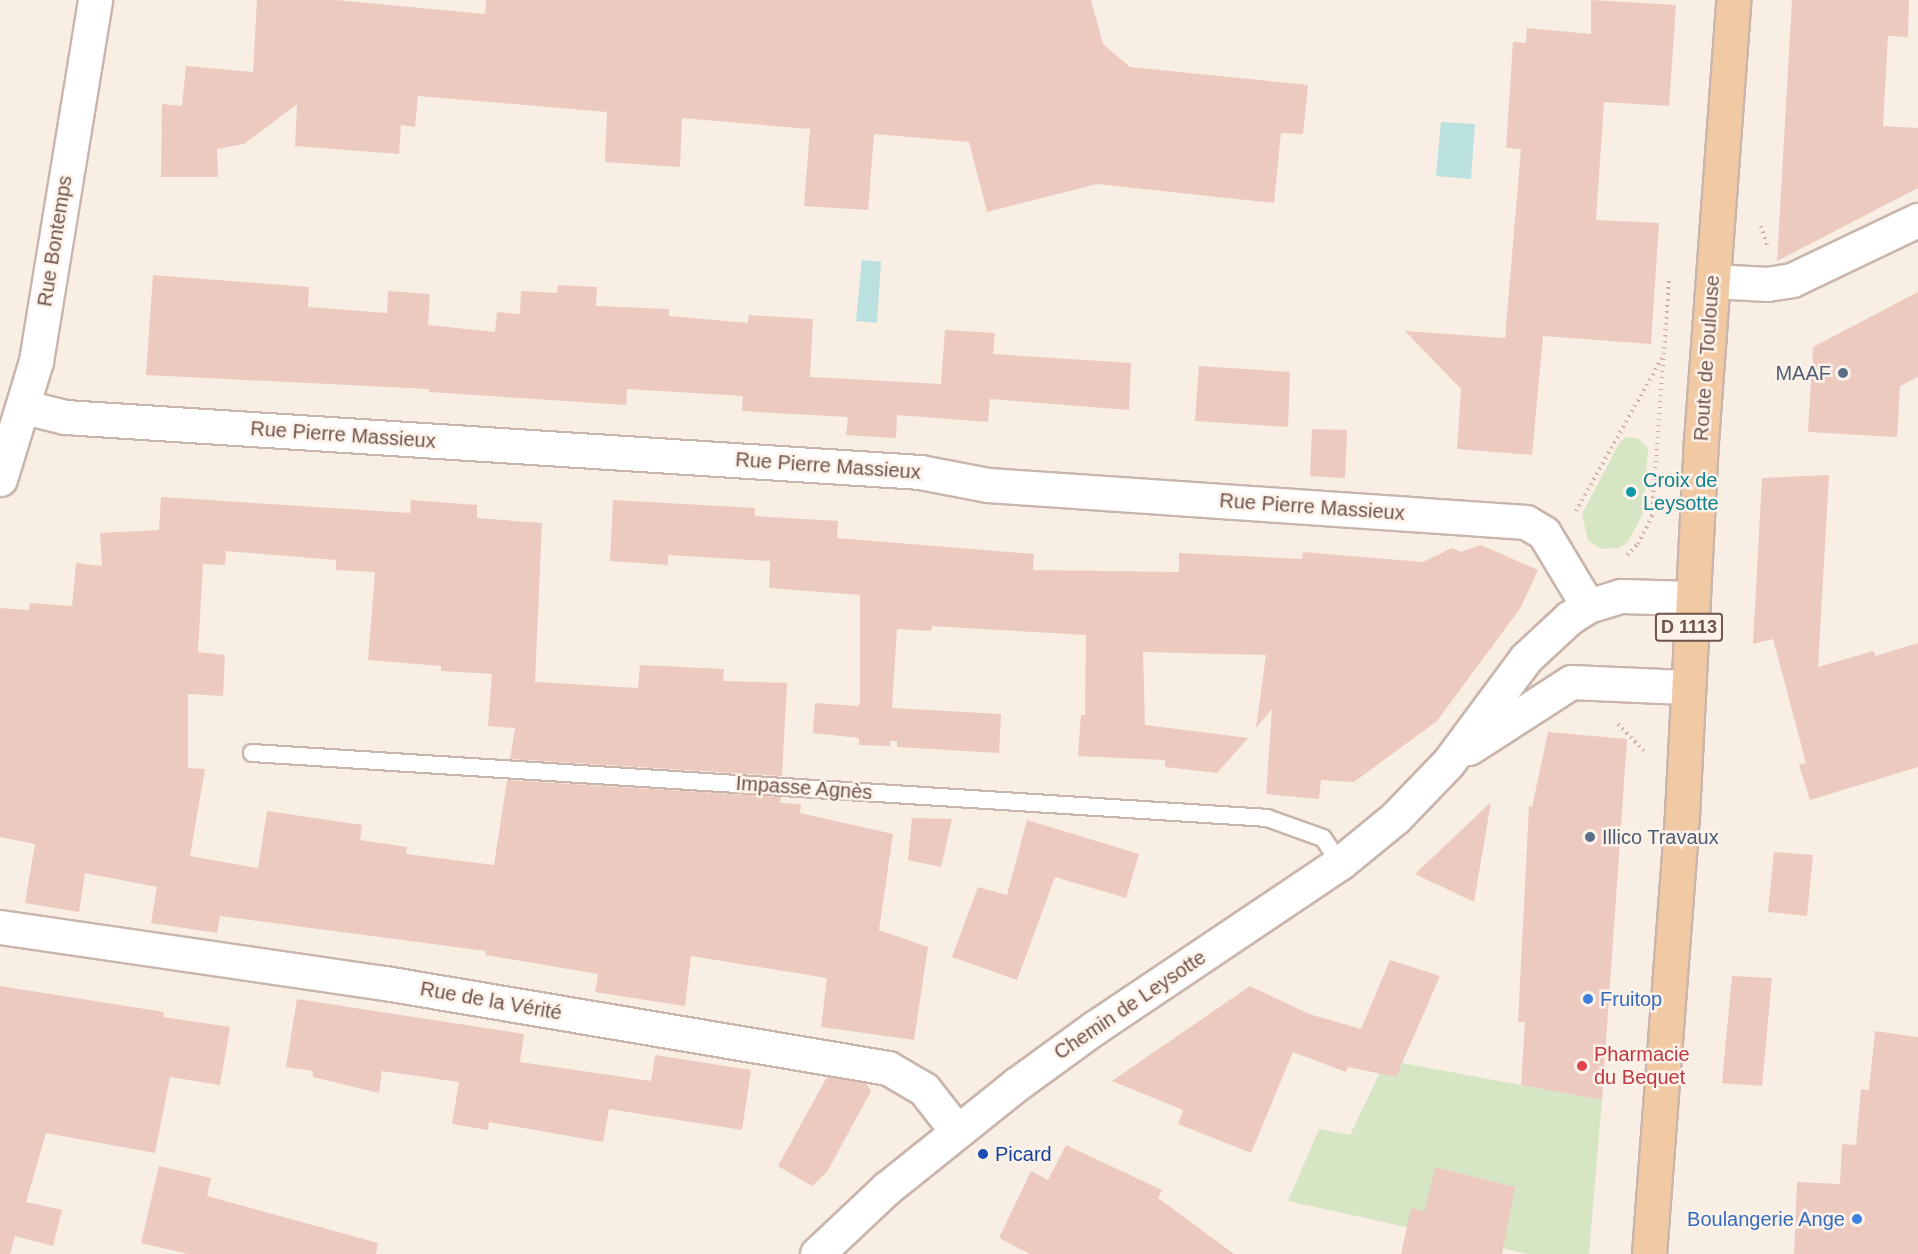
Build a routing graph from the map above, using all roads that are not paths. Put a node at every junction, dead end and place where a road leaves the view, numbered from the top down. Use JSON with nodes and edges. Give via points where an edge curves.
{"nodes":[{"id":1,"x":95,"y":0,"type":"edge"},
{"id":2,"x":1733,"y":0,"type":"edge"},
{"id":3,"x":1918,"y":220,"type":"edge"},
{"id":4,"x":1713,"y":281,"type":"junction"},
{"id":5,"x":24,"y":407,"type":"junction"},
{"id":6,"x":0,"y":479,"type":"edge"},
{"id":7,"x":1690,"y":598,"type":"junction"},
{"id":8,"x":1588,"y":606,"type":"junction"},
{"id":9,"x":1554,"y":632,"type":"junction"},
{"id":10,"x":1571,"y":682,"type":"junction"},
{"id":11,"x":1685,"y":687,"type":"junction"},
{"id":12,"x":252,"y":753,"type":"dead end"},
{"id":13,"x":1448,"y":763,"type":"junction"},
{"id":14,"x":1340,"y":863,"type":"junction"},
{"id":15,"x":0,"y":927,"type":"edge"},
{"id":16,"x":956,"y":1130,"type":"junction"},
{"id":17,"x":817,"y":1254,"type":"edge"},
{"id":18,"x":1649,"y":1254,"type":"edge"}],
"edges":[{"from":1,"to":5,"type":"street","name":"Rue Bontemps","via":[[36,361]]},
{"from":2,"to":4,"type":"main road","name":"Route de Toulouse","number":"D 1113"},
{"from":3,"to":4,"type":"street","via":[[1792,280],[1767,284]]},
{"from":4,"to":7,"type":"main road","name":"Route de Toulouse","number":"D 1113"},
{"from":5,"to":6,"type":"street","name":"Rue Bontemps"},
{"from":5,"to":8,"type":"street","name":"Rue Pierre Massieux","via":[[65,417],[920,472],[988,485],[1526,522],[1544,532]]},
{"from":7,"to":8,"type":"street","name":"Chemin de Leysotte","via":[[1621,596]]},
{"from":7,"to":11,"type":"main road","name":"Route de Toulouse","number":"D 1113"},
{"from":8,"to":9,"type":"street","name":"Chemin de Leysotte"},
{"from":9,"to":10,"type":"street","via":[[1552,655]]},
{"from":9,"to":13,"type":"street","name":"Chemin de Leysotte","via":[[1526,658]]},
{"from":10,"to":11,"type":"street"},
{"from":10,"to":13,"type":"street","name":"Chemin de Leysotte"},
{"from":11,"to":18,"type":"main road","name":"Route de Toulouse","number":"D 1113","via":[[1682,814]]},
{"from":12,"to":14,"type":"lane","name":"Impasse Agnès","via":[[1268,818],[1323,838]]},
{"from":13,"to":14,"type":"street","name":"Chemin de Leysotte","via":[[1395,818]]},
{"from":14,"to":16,"type":"street","name":"Chemin de Leysotte","via":[[1094,1028]]},
{"from":15,"to":16,"type":"street","name":"Rue de la Vérité","via":[[385,983],[888,1068],[924,1089]]},
{"from":16,"to":17,"type":"street","name":"Chemin de Leysotte"}]}
